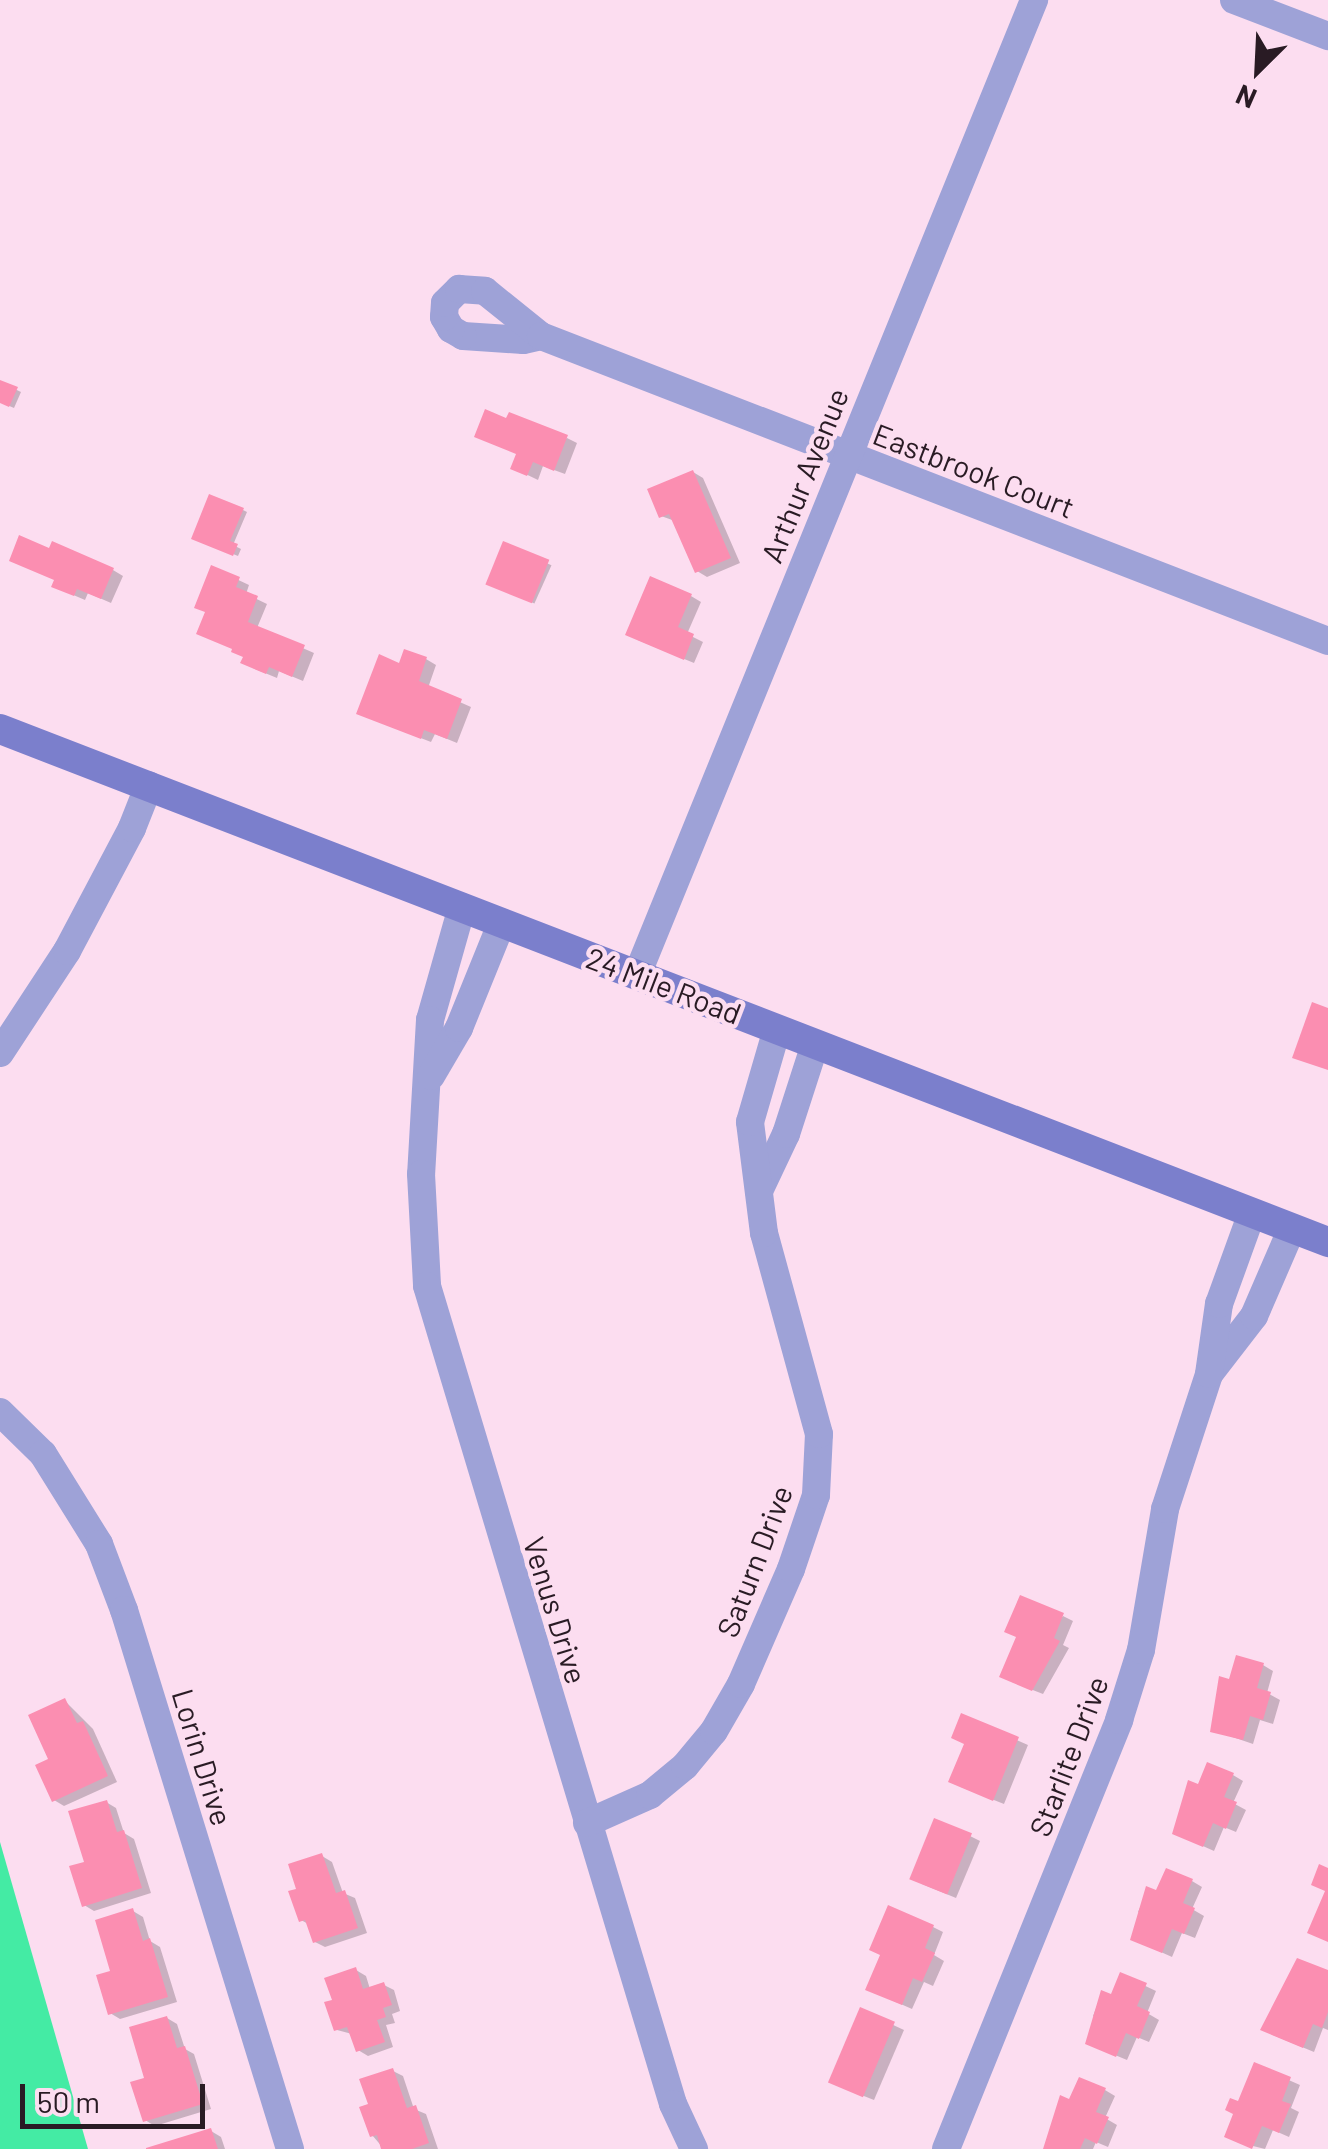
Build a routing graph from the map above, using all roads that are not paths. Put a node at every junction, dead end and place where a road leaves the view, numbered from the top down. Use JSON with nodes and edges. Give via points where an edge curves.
{"nodes":[{"id":1,"x":1034,"y":0,"type":"edge"},
{"id":2,"x":1234,"y":0,"type":"edge"},
{"id":3,"x":1328,"y":36,"type":"edge"},
{"id":4,"x":541,"y":336,"type":"dead end"},
{"id":5,"x":846,"y":456,"type":"junction"},
{"id":6,"x":1328,"y":642,"type":"edge"},
{"id":7,"x":0,"y":729,"type":"edge"},
{"id":8,"x":149,"y":786,"type":"junction"},
{"id":9,"x":462,"y":907,"type":"junction"},
{"id":10,"x":502,"y":922,"type":"junction"},
{"id":11,"x":637,"y":975,"type":"junction"},
{"id":12,"x":776,"y":1029,"type":"junction"},
{"id":13,"x":815,"y":1044,"type":"junction"},
{"id":14,"x":0,"y":1053,"type":"edge"},
{"id":15,"x":430,"y":1078,"type":"junction"},
{"id":16,"x":758,"y":1192,"type":"junction"},
{"id":17,"x":1252,"y":1213,"type":"junction"},
{"id":18,"x":1292,"y":1228,"type":"junction"},
{"id":19,"x":1328,"y":1242,"type":"edge"},
{"id":20,"x":1209,"y":1374,"type":"junction"},
{"id":21,"x":0,"y":1412,"type":"edge"},
{"id":22,"x":587,"y":1823,"type":"junction"},
{"id":23,"x":290,"y":2149,"type":"edge"},
{"id":24,"x":694,"y":2149,"type":"edge"},
{"id":25,"x":946,"y":2149,"type":"edge"}],
"edges":[{"from":1,"to":5,"type":"street","name":"Arthur Avenue"},
{"from":2,"to":3,"type":"street"},
{"from":4,"to":5,"type":"street","name":"Eastbrook Court"},
{"from":5,"to":6,"type":"street","name":"Eastbrook Court"},
{"from":5,"to":11,"type":"street","name":"Arthur Avenue"},
{"from":7,"to":8,"type":"street","name":"24 Mile Road"},
{"from":8,"to":9,"type":"street","name":"24 Mile Road"},
{"from":8,"to":14,"type":"street","via":[[67,951]]},
{"from":9,"to":10,"type":"street","name":"24 Mile Road"},
{"from":9,"to":15,"type":"street","name":"Venus Drive","via":[[430,1020]]},
{"from":10,"to":11,"type":"street","name":"24 Mile Road"},
{"from":10,"to":15,"type":"street","name":"Venus Drive","via":[[459,1028]]},
{"from":11,"to":12,"type":"street","name":"24 Mile Road"},
{"from":12,"to":13,"type":"street","name":"24 Mile Road"},
{"from":12,"to":16,"type":"street","name":"Saturn Drive","via":[[750,1122]]},
{"from":13,"to":16,"type":"street","via":[[786,1134]]},
{"from":13,"to":17,"type":"street","name":"24 Mile Road"},
{"from":15,"to":22,"type":"street","name":"Venus Drive","via":[[420,1174],[428,1286]]},
{"from":16,"to":22,"type":"street","name":"Saturn Drive","via":[[812,1400],[821,1463],[816,1495],[784,1586],[714,1731],[650,1795]]},
{"from":17,"to":18,"type":"street","name":"24 Mile Road"},
{"from":17,"to":20,"type":"street","name":"Starlite Drive","via":[[1219,1304]]},
{"from":18,"to":19,"type":"street","name":"24 Mile Road"},
{"from":18,"to":20,"type":"street","name":"Starlite Drive","via":[[1254,1316]]},
{"from":20,"to":25,"type":"street","name":"Starlite Drive","via":[[1165,1509],[1142,1650],[1119,1720]]},
{"from":21,"to":23,"type":"street","name":"Lorin Drive","via":[[43,1454],[105,1560]]},
{"from":22,"to":24,"type":"street","name":"Venus Drive","via":[[673,2104]]}]}
